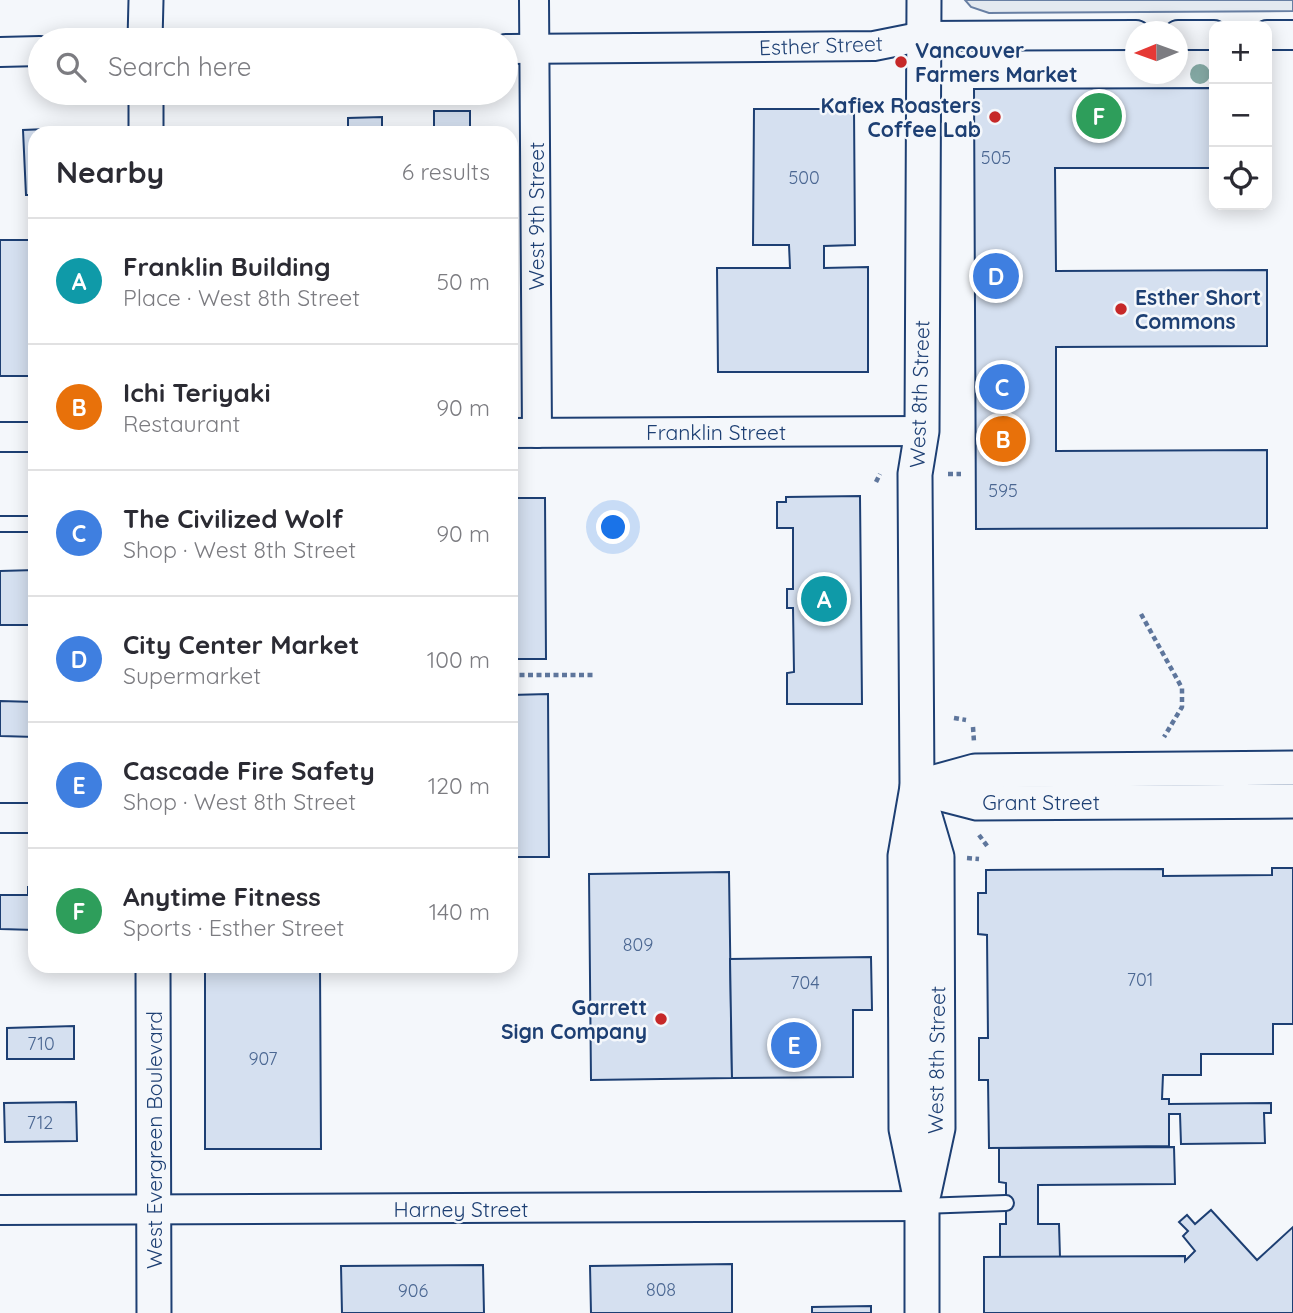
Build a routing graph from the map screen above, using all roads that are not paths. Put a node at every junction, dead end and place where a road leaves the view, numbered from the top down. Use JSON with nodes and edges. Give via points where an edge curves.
{"nodes":[{"id":1,"x":146,"y":0,"type":"edge"},
{"id":2,"x":534,"y":0,"type":"edge"},
{"id":3,"x":924,"y":0,"type":"edge"},
{"id":4,"x":145,"y":28,"type":"edge"},
{"id":5,"x":1188,"y":35,"type":"edge"},
{"id":6,"x":1209,"y":35,"type":"edge"},
{"id":7,"x":1272,"y":35,"type":"edge"},
{"id":8,"x":1293,"y":35,"type":"edge"},
{"id":9,"x":924,"y":36,"type":"junction"},
{"id":10,"x":1125,"y":36,"type":"edge"},
{"id":11,"x":518,"y":49,"type":"edge"},
{"id":12,"x":534,"y":49,"type":"junction"},
{"id":13,"x":0,"y":51,"type":"edge"},
{"id":14,"x":28,"y":51,"type":"edge"},
{"id":15,"x":146,"y":105,"type":"edge"},
{"id":16,"x":146,"y":126,"type":"edge"},
{"id":17,"x":922,"y":431,"type":"junction"},
{"id":18,"x":524,"y":433,"type":"edge"},
{"id":19,"x":0,"y":437,"type":"edge"},
{"id":20,"x":28,"y":437,"type":"edge"},
{"id":21,"x":0,"y":524,"type":"edge"},
{"id":22,"x":28,"y":524,"type":"edge"},
{"id":23,"x":1293,"y":768,"type":"edge"},
{"id":24,"x":917,"y":787,"type":"junction"},
{"id":25,"x":1293,"y":801,"type":"edge"},
{"id":26,"x":0,"y":818,"type":"edge"},
{"id":27,"x":28,"y":818,"type":"edge"},
{"id":28,"x":153,"y":973,"type":"edge"},
{"id":29,"x":1006,"y":1203,"type":"dead end"},
{"id":30,"x":922,"y":1206,"type":"junction"},
{"id":31,"x":0,"y":1210,"type":"edge"},
{"id":32,"x":154,"y":1210,"type":"junction"},
{"id":33,"x":154,"y":1313,"type":"edge"},
{"id":34,"x":922,"y":1313,"type":"edge"}],
"edges":[{"from":1,"to":4,"type":"street"},
{"from":2,"to":12,"type":"street","name":"West 9th Street"},
{"from":3,"to":9,"type":"street","name":"West 8th Street"},
{"from":5,"to":6,"type":"street"},
{"from":7,"to":8,"type":"street"},
{"from":9,"to":10,"type":"street","name":"Esther Street"},
{"from":9,"to":12,"type":"street","name":"Esther Street","via":[[874,46]]},
{"from":9,"to":17,"type":"street","name":"West 8th Street"},
{"from":11,"to":12,"type":"street","name":"Esther Street"},
{"from":12,"to":18,"type":"street","name":"West 9th Street"},
{"from":13,"to":14,"type":"street"},
{"from":15,"to":16,"type":"street"},
{"from":17,"to":18,"type":"street","name":"Franklin Street"},
{"from":17,"to":24,"type":"street","name":"West 8th Street","via":[[915,474]]},
{"from":19,"to":20,"type":"street"},
{"from":21,"to":22,"type":"lane"},
{"from":23,"to":24,"type":"street","name":"Grant Street","via":[[975,771]]},
{"from":24,"to":25,"type":"street","name":"Grant Street","via":[[977,803]]},
{"from":24,"to":30,"type":"street","name":"West 8th Street","via":[[937,857],[938,1128]]},
{"from":26,"to":27,"type":"street"},
{"from":28,"to":32,"type":"street","name":"West Evergreen Boulevard"},
{"from":29,"to":30,"type":"lane"},
{"from":30,"to":32,"type":"street","name":"Harney Street"},
{"from":30,"to":34,"type":"street","name":"West 8th Street"},
{"from":31,"to":32,"type":"street","name":"Harney Street"},
{"from":32,"to":33,"type":"street","name":"West Evergreen Boulevard"}]}
